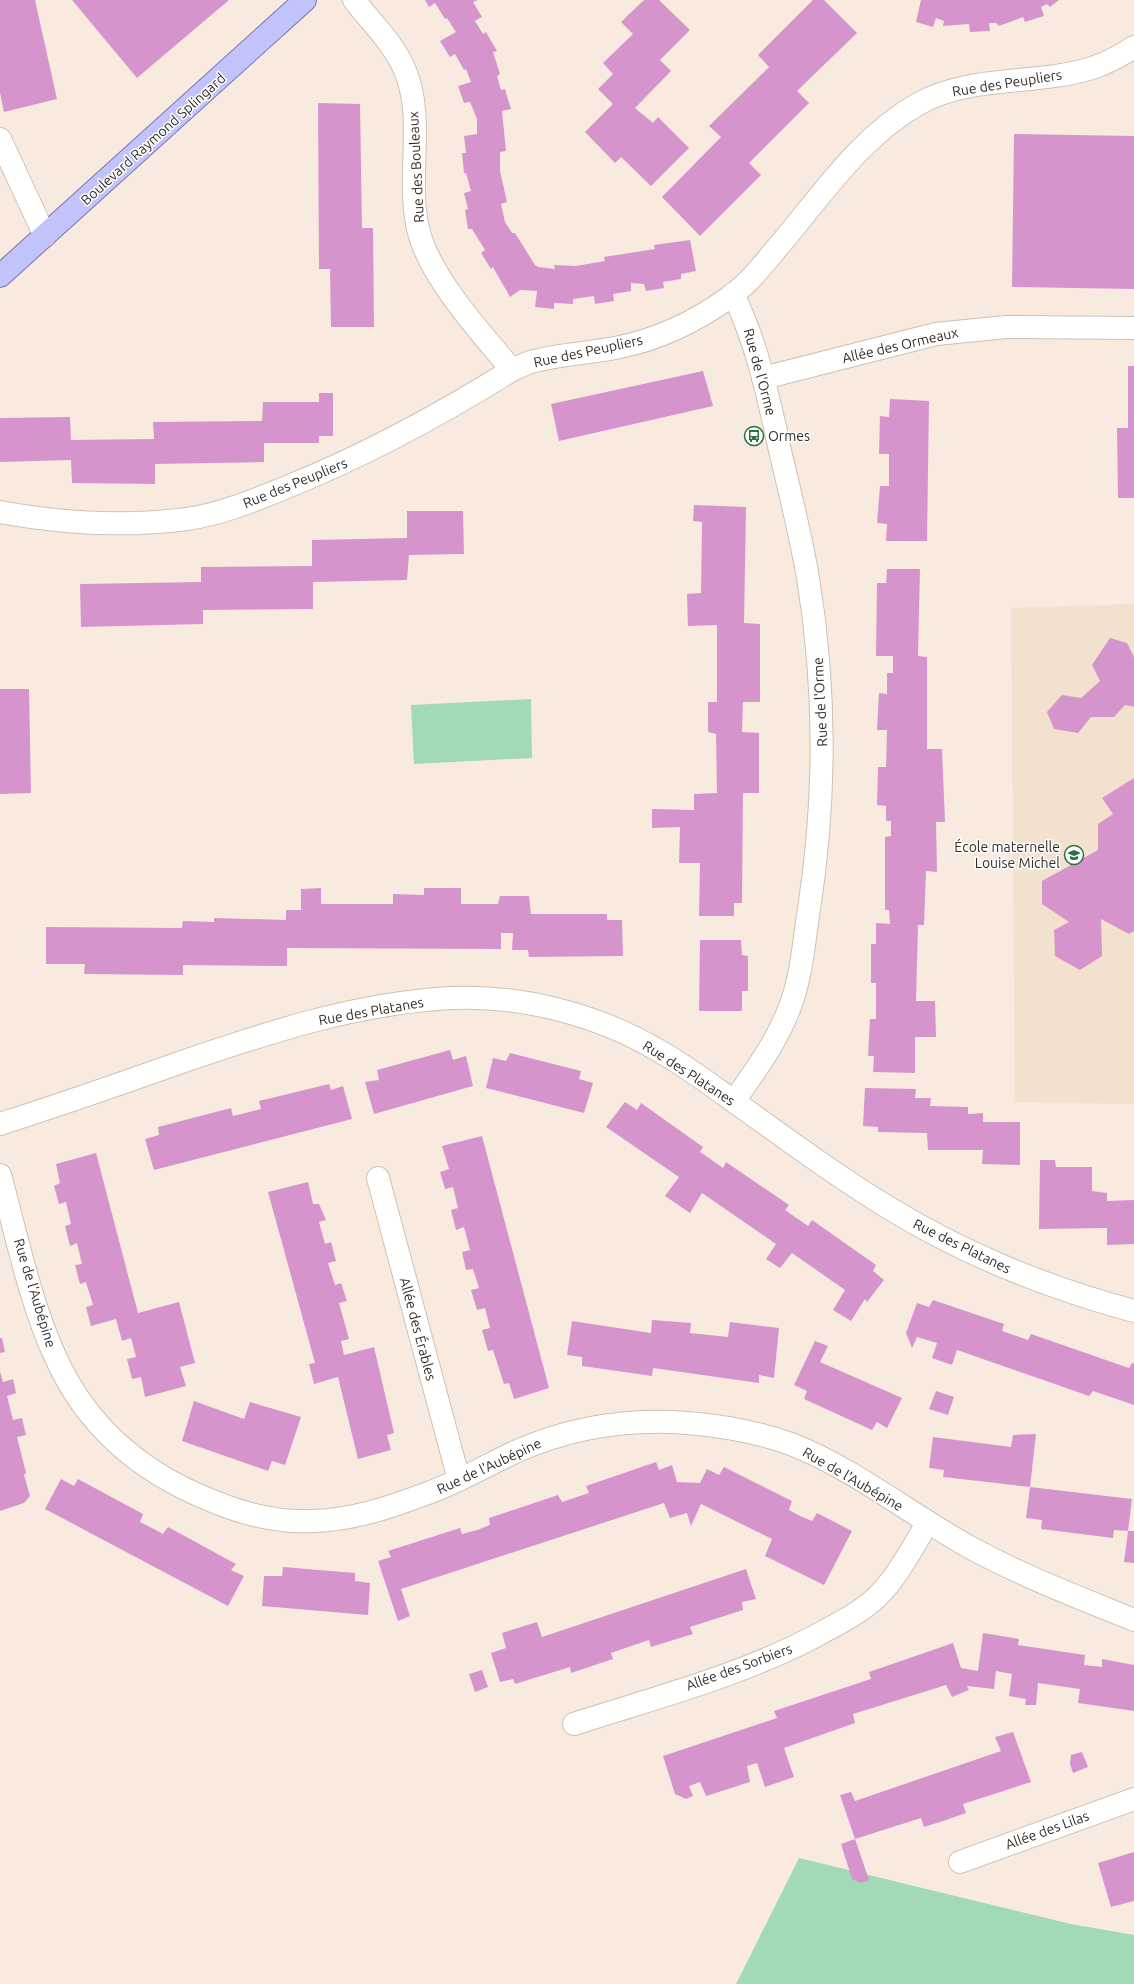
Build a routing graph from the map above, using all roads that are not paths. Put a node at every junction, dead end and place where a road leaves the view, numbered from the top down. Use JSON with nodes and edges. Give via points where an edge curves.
{"nodes":[{"id":1,"x":304,"y":0,"type":"edge"},
{"id":2,"x":354,"y":0,"type":"edge"},
{"id":3,"x":1134,"y":47,"type":"edge"},
{"id":4,"x":0,"y":139,"type":"edge"},
{"id":5,"x":45,"y":236,"type":"junction"},
{"id":6,"x":0,"y":276,"type":"edge"},
{"id":7,"x":733,"y":294,"type":"junction"},
{"id":8,"x":1134,"y":328,"type":"edge"},
{"id":9,"x":512,"y":370,"type":"junction"},
{"id":10,"x":763,"y":378,"type":"junction"},
{"id":11,"x":0,"y":512,"type":"edge"},
{"id":12,"x":734,"y":1101,"type":"junction"},
{"id":13,"x":0,"y":1124,"type":"edge"},
{"id":14,"x":0,"y":1175,"type":"edge"},
{"id":15,"x":378,"y":1178,"type":"dead end"},
{"id":16,"x":1134,"y":1311,"type":"edge"},
{"id":17,"x":458,"y":1480,"type":"junction"},
{"id":18,"x":928,"y":1522,"type":"junction"},
{"id":19,"x":1134,"y":1620,"type":"edge"},
{"id":20,"x":574,"y":1724,"type":"dead end"},
{"id":21,"x":1134,"y":1799,"type":"edge"},
{"id":22,"x":960,"y":1862,"type":"dead end"}],
"edges":[{"from":1,"to":5,"type":"main road","name":"Boulevard Raymond Splingard"},
{"from":2,"to":9,"type":"street","name":"Rue des Bouleaux","via":[[398,56],[409,82],[414,113],[416,220],[426,254],[444,283]]},
{"from":3,"to":7,"type":"street","name":"Rue des Peupliers","via":[[1094,68],[958,89],[938,95],[908,110],[882,130],[850,162],[760,268]]},
{"from":4,"to":5,"type":"street"},
{"from":5,"to":6,"type":"main road","name":"Boulevard Raymond Splingard"},
{"from":7,"to":9,"type":"street","name":"Rue des Peupliers","via":[[694,320],[653,338],[615,348],[538,360]]},
{"from":7,"to":10,"type":"street","name":"Rue de l'Orme","via":[[745,318]]},
{"from":8,"to":10,"type":"street","name":"Allée des Ormeaux","via":[[1006,327],[936,334]]},
{"from":9,"to":11,"type":"street","name":"Rue des Peupliers","via":[[429,420],[364,454],[224,510],[188,519],[128,522],[62,520]]},
{"from":10,"to":12,"type":"street","name":"Rue de l'Orme","via":[[799,533],[810,595],[819,666],[822,780],[813,882],[792,1003],[778,1036]]},
{"from":12,"to":13,"type":"street","name":"Rue des Platanes","via":[[665,1054],[614,1029],[582,1017],[497,1000],[455,998],[385,1005],[308,1022],[246,1040]]},
{"from":12,"to":16,"type":"street","name":"Rue des Platanes","via":[[835,1173],[928,1231],[977,1256],[1031,1278]]},
{"from":14,"to":17,"type":"street","name":"Rue de l'Aubépine","via":[[39,1315],[54,1356],[73,1390],[101,1427],[132,1457],[149,1469],[184,1490],[225,1506],[292,1521],[318,1521],[368,1513],[434,1491]]},
{"from":15,"to":17,"type":"street","name":"Allée des Érables"},
{"from":17,"to":18,"type":"street","name":"Rue de l'Aubépine","via":[[540,1441],[582,1428],[624,1422],[685,1423],[742,1431],[795,1446],[838,1467]]},
{"from":18,"to":19,"type":"street","name":"Rue de l'Aubépine","via":[[995,1560]]},
{"from":18,"to":20,"type":"street","name":"Allée des Sorbiers","via":[[898,1573],[887,1586],[875,1598],[835,1626],[769,1659]]},
{"from":21,"to":22,"type":"street","name":"Allée des Lilas"}]}
